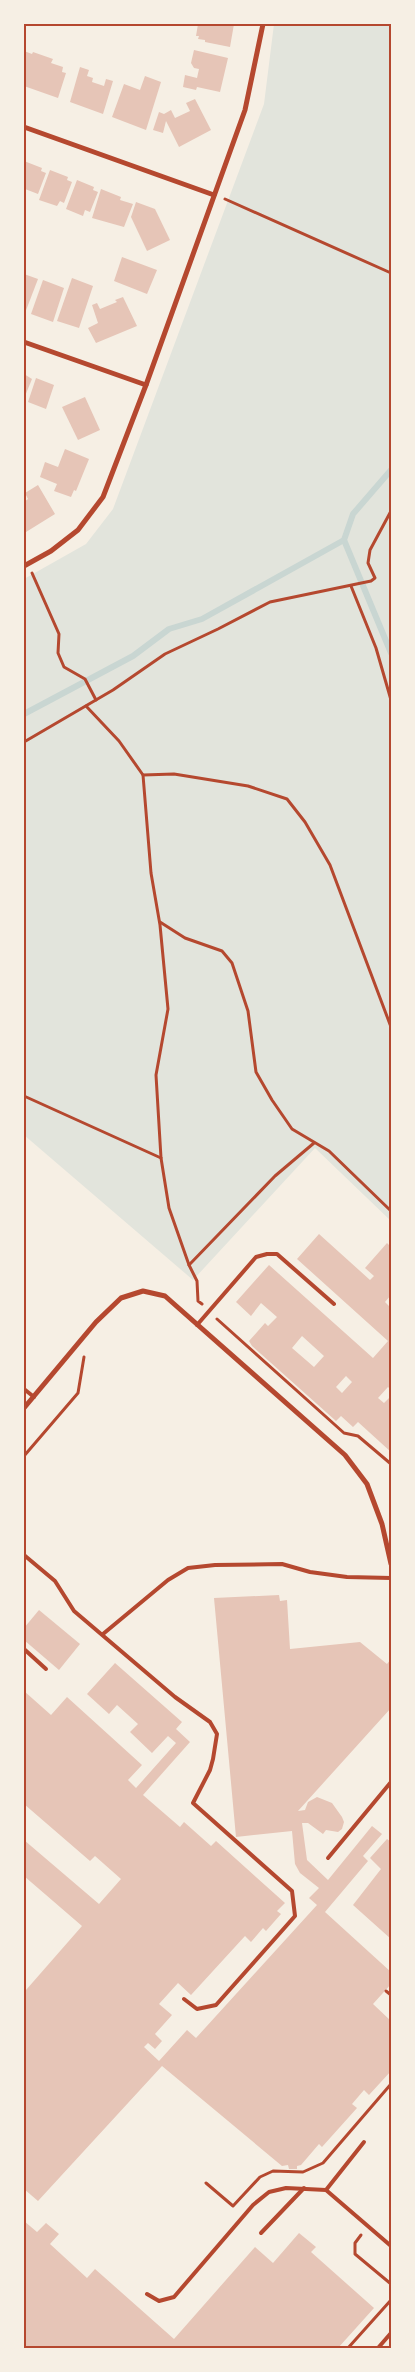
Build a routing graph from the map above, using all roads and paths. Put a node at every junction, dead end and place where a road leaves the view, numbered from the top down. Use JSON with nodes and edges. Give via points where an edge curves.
{"nodes":[{"id":1,"x":263,"y":24,"type":"edge"},
{"id":2,"x":24,"y":127,"type":"edge"},
{"id":3,"x":214,"y":195,"type":"junction"},
{"id":4,"x":391,"y":273,"type":"edge"},
{"id":5,"x":24,"y":342,"type":"edge"},
{"id":6,"x":146,"y":385,"type":"junction"},
{"id":7,"x":391,"y":511,"type":"edge"},
{"id":8,"x":24,"y":566,"type":"edge"},
{"id":9,"x":351,"y":586,"type":"junction"},
{"id":10,"x":40,"y":590,"type":"dead end"},
{"id":11,"x":96,"y":700,"type":"junction"},
{"id":12,"x":391,"y":700,"type":"edge"},
{"id":13,"x":86,"y":706,"type":"junction"},
{"id":14,"x":24,"y":742,"type":"edge"},
{"id":15,"x":143,"y":775,"type":"junction"},
{"id":16,"x":159,"y":921,"type":"junction"},
{"id":17,"x":391,"y":1027,"type":"edge"},
{"id":18,"x":24,"y":1096,"type":"edge"},
{"id":19,"x":314,"y":1143,"type":"junction"},
{"id":20,"x":161,"y":1158,"type":"junction"},
{"id":21,"x":391,"y":1211,"type":"edge"},
{"id":22,"x":189,"y":1264,"type":"junction"},
{"id":23,"x":334,"y":1304,"type":"dead end"},
{"id":24,"x":208,"y":1312,"type":"junction"},
{"id":25,"x":197,"y":1325,"type":"junction"},
{"id":26,"x":89,"y":1332,"type":"junction"},
{"id":27,"x":24,"y":1388,"type":"edge"},
{"id":28,"x":34,"y":1397,"type":"junction"},
{"id":29,"x":24,"y":1408,"type":"edge"},
{"id":30,"x":24,"y":1456,"type":"edge"},
{"id":31,"x":391,"y":1464,"type":"edge"},
{"id":32,"x":24,"y":1554,"type":"edge"},
{"id":33,"x":391,"y":1564,"type":"edge"},
{"id":34,"x":391,"y":1578,"type":"edge"},
{"id":35,"x":102,"y":1634,"type":"junction"},
{"id":36,"x":24,"y":1649,"type":"edge"},
{"id":37,"x":46,"y":1669,"type":"dead end"},
{"id":38,"x":391,"y":1782,"type":"edge"},
{"id":39,"x":328,"y":1858,"type":"dead end"},
{"id":40,"x":386,"y":1990,"type":"dead end"},
{"id":41,"x":391,"y":1995,"type":"edge"},
{"id":42,"x":184,"y":1999,"type":"dead end"},
{"id":43,"x":391,"y":2084,"type":"edge"},
{"id":44,"x":364,"y":2142,"type":"dead end"},
{"id":45,"x":206,"y":2183,"type":"dead end"},
{"id":46,"x":304,"y":2188,"type":"junction"},
{"id":47,"x":326,"y":2190,"type":"junction"},
{"id":48,"x":369,"y":2227,"type":"junction"},
{"id":49,"x":261,"y":2233,"type":"dead end"},
{"id":50,"x":391,"y":2246,"type":"edge"},
{"id":51,"x":391,"y":2284,"type":"edge"},
{"id":52,"x":147,"y":2294,"type":"dead end"},
{"id":53,"x":391,"y":2300,"type":"edge"},
{"id":54,"x":391,"y":2333,"type":"edge"},
{"id":55,"x":348,"y":2348,"type":"edge"},
{"id":56,"x":378,"y":2348,"type":"edge"}],
"edges":[{"from":1,"to":3,"type":"street","via":[[246,110]]},
{"from":2,"to":3,"type":"street"},
{"from":3,"to":4,"type":"path"},
{"from":3,"to":6,"type":"street"},
{"from":5,"to":6,"type":"street"},
{"from":6,"to":8,"type":"street","via":[[104,497],[78,530]]},
{"from":7,"to":9,"type":"path","via":[[370,550],[368,563],[376,578]]},
{"from":9,"to":11,"type":"path","via":[[270,602],[165,654]]},
{"from":9,"to":12,"type":"path","via":[[376,648]]},
{"from":10,"to":11,"type":"path","via":[[59,634],[58,653],[64,667],[85,679]]},
{"from":11,"to":13,"type":"path"},
{"from":13,"to":14,"type":"path"},
{"from":13,"to":15,"type":"path","via":[[119,741]]},
{"from":15,"to":16,"type":"path","via":[[151,873]]},
{"from":15,"to":17,"type":"path","via":[[174,774],[248,786],[287,799],[305,822],[330,865]]},
{"from":16,"to":19,"type":"path","via":[[185,938],[222,951],[232,963],[248,1011],[256,1072],[292,1129]]},
{"from":16,"to":20,"type":"path","via":[[168,1008],[156,1075]]},
{"from":18,"to":20,"type":"path"},
{"from":19,"to":21,"type":"path","via":[[329,1151]]},
{"from":19,"to":22,"type":"path","via":[[275,1176]]},
{"from":20,"to":22,"type":"path","via":[[169,1208]]},
{"from":22,"to":24,"type":"path","via":[[198,1281],[198,1300]]},
{"from":23,"to":24,"type":"lane","via":[[278,1254],[267,1254],[256,1258]]},
{"from":24,"to":25,"type":"lane"},
{"from":24,"to":31,"type":"path","via":[[344,1432],[358,1436]]},
{"from":25,"to":26,"type":"street","via":[[165,1296],[143,1291],[121,1298]]},
{"from":25,"to":33,"type":"street","via":[[344,1455],[367,1484],[382,1524]]},
{"from":26,"to":28,"type":"street"},
{"from":26,"to":30,"type":"path","via":[[78,1393]]},
{"from":27,"to":28,"type":"lane"},
{"from":28,"to":29,"type":"street"},
{"from":32,"to":35,"type":"lane","via":[[55,1581],[74,1611]]},
{"from":34,"to":35,"type":"lane","via":[[347,1577],[282,1564],[188,1568],[168,1580]]},
{"from":35,"to":42,"type":"lane","via":[[175,1698],[210,1722],[216,1734],[213,1759],[193,1803],[292,1891],[295,1916],[216,2005],[197,2010]]},
{"from":36,"to":37,"type":"lane"},
{"from":38,"to":39,"type":"lane"},
{"from":40,"to":41,"type":"path"},
{"from":43,"to":45,"type":"path","via":[[322,2163],[303,2172],[273,2170],[260,2177],[233,2206]]},
{"from":44,"to":47,"type":"lane"},
{"from":46,"to":47,"type":"lane"},
{"from":46,"to":49,"type":"lane"},
{"from":46,"to":52,"type":"lane","via":[[269,2192],[174,2297],[159,2301]]},
{"from":47,"to":48,"type":"lane"},
{"from":48,"to":50,"type":"lane"},
{"from":48,"to":51,"type":"path","via":[[355,2242],[356,2254]]},
{"from":53,"to":55,"type":"path"},
{"from":54,"to":56,"type":"lane"}]}
